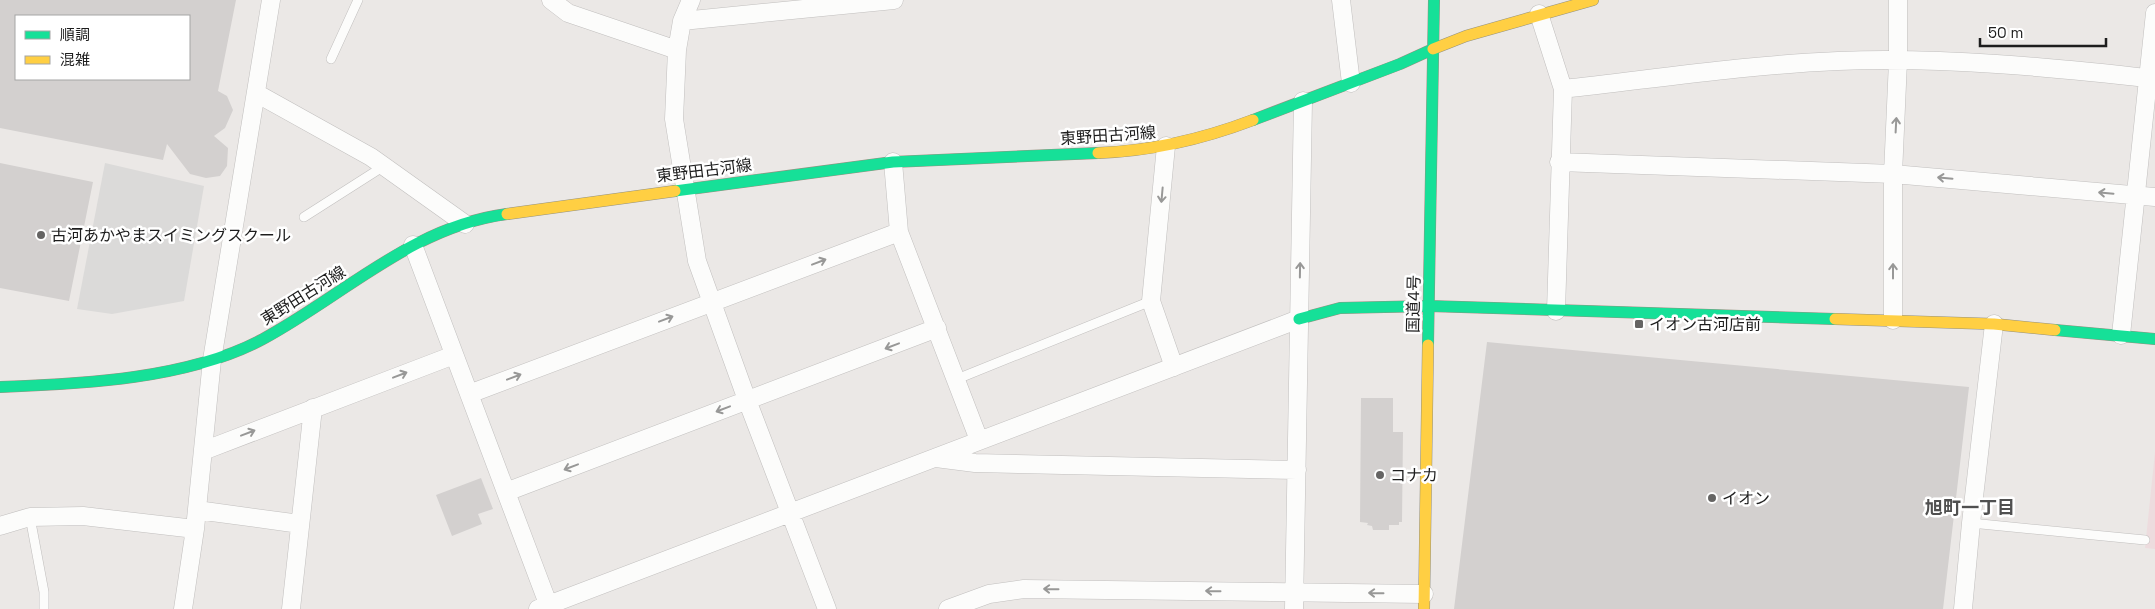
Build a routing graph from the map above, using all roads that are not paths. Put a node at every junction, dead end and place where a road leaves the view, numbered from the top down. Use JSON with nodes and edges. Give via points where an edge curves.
{"nodes":[{"id":1,"x":271,"y":0,"type":"edge"},
{"id":2,"x":358,"y":0,"type":"edge"},
{"id":3,"x":551,"y":0,"type":"edge"},
{"id":4,"x":691,"y":0,"type":"edge"},
{"id":5,"x":894,"y":0,"type":"edge"},
{"id":6,"x":1342,"y":0,"type":"edge"},
{"id":7,"x":1434,"y":0,"type":"edge"},
{"id":8,"x":1593,"y":0,"type":"edge"},
{"id":9,"x":1898,"y":0,"type":"edge"},
{"id":10,"x":872,"y":1,"type":"edge"},
{"id":11,"x":2155,"y":13,"type":"edge"},
{"id":12,"x":1539,"y":14,"type":"junction"},
{"id":13,"x":682,"y":21,"type":"junction"},
{"id":14,"x":1433,"y":49,"type":"junction"},
{"id":15,"x":677,"y":50,"type":"junction"},
{"id":16,"x":331,"y":59,"type":"dead end"},
{"id":17,"x":1898,"y":61,"type":"junction"},
{"id":18,"x":2152,"y":78,"type":"edge"},
{"id":19,"x":1351,"y":83,"type":"junction"},
{"id":20,"x":1562,"y":90,"type":"junction"},
{"id":21,"x":256,"y":93,"type":"junction"},
{"id":22,"x":1303,"y":101,"type":"junction"},
{"id":23,"x":1166,"y":146,"type":"junction"},
{"id":24,"x":893,"y":162,"type":"junction"},
{"id":25,"x":1559,"y":162,"type":"junction"},
{"id":26,"x":384,"y":166,"type":"junction"},
{"id":27,"x":1893,"y":174,"type":"junction"},
{"id":28,"x":685,"y":189,"type":"junction"},
{"id":29,"x":2135,"y":195,"type":"junction"},
{"id":30,"x":2155,"y":197,"type":"edge"},
{"id":31,"x":304,"y":217,"type":"dead end"},
{"id":32,"x":465,"y":224,"type":"junction"},
{"id":33,"x":899,"y":232,"type":"junction"},
{"id":34,"x":413,"y":245,"type":"junction"},
{"id":35,"x":1151,"y":301,"type":"junction"},
{"id":36,"x":712,"y":302,"type":"junction"},
{"id":37,"x":1429,"y":306,"type":"junction"},
{"id":38,"x":1556,"y":311,"type":"junction"},
{"id":39,"x":1299,"y":319,"type":"junction"},
{"id":40,"x":1892,"y":320,"type":"junction"},
{"id":41,"x":1994,"y":324,"type":"junction"},
{"id":42,"x":937,"y":328,"type":"junction"},
{"id":43,"x":2121,"y":335,"type":"junction"},
{"id":44,"x":2155,"y":339,"type":"edge"},
{"id":45,"x":454,"y":355,"type":"junction"},
{"id":46,"x":212,"y":360,"type":"junction"},
{"id":47,"x":1174,"y":367,"type":"junction"},
{"id":48,"x":957,"y":379,"type":"junction"},
{"id":49,"x":0,"y":387,"type":"edge"},
{"id":50,"x":469,"y":394,"type":"junction"},
{"id":51,"x":747,"y":400,"type":"junction"},
{"id":52,"x":313,"y":408,"type":"junction"},
{"id":53,"x":979,"y":440,"type":"junction"},
{"id":54,"x":203,"y":451,"type":"junction"},
{"id":55,"x":933,"y":458,"type":"junction"},
{"id":56,"x":1297,"y":470,"type":"junction"},
{"id":57,"x":506,"y":492,"type":"junction"},
{"id":58,"x":196,"y":510,"type":"junction"},
{"id":59,"x":790,"y":512,"type":"junction"},
{"id":60,"x":30,"y":517,"type":"junction"},
{"id":61,"x":1970,"y":523,"type":"junction"},
{"id":62,"x":300,"y":524,"type":"junction"},
{"id":63,"x":0,"y":526,"type":"edge"},
{"id":64,"x":194,"y":530,"type":"junction"},
{"id":65,"x":2145,"y":540,"type":"dead end"},
{"id":66,"x":1294,"y":600,"type":"edge"},
{"id":67,"x":1424,"y":601,"type":"edge"},
{"id":68,"x":546,"y":608,"type":"edge"},
{"id":69,"x":44,"y":609,"type":"edge"},
{"id":70,"x":183,"y":609,"type":"edge"},
{"id":71,"x":291,"y":609,"type":"edge"},
{"id":72,"x":827,"y":609,"type":"edge"},
{"id":73,"x":948,"y":609,"type":"edge"},
{"id":74,"x":1963,"y":609,"type":"edge"}],
"edges":[{"from":1,"to":21,"type":"street"},
{"from":2,"to":16,"type":"lane"},
{"from":3,"to":15,"type":"street","via":[[568,13]]},
{"from":4,"to":13,"type":"street"},
{"from":5,"to":10,"type":"street"},
{"from":6,"to":19,"type":"street"},
{"from":7,"to":14,"type":"main road","name":"国道4号"},
{"from":8,"to":12,"type":"main road","name":"東野田古河線"},
{"from":9,"to":17,"type":"street"},
{"from":10,"to":13,"type":"street"},
{"from":11,"to":18,"type":"street"},
{"from":12,"to":14,"type":"main road","name":"東野田古河線"},
{"from":12,"to":20,"type":"street"},
{"from":13,"to":15,"type":"street"},
{"from":14,"to":19,"type":"main road","name":"東野田古河線"},
{"from":14,"to":37,"type":"main road","name":"国道4号"},
{"from":15,"to":28,"type":"street","via":[[674,119]]},
{"from":17,"to":18,"type":"street","via":[[2018,66]]},
{"from":17,"to":20,"type":"street","via":[[1838,61],[1734,68]]},
{"from":27,"to":17,"type":"street","one_way":true},
{"from":18,"to":29,"type":"street"},
{"from":19,"to":22,"type":"main road","name":"東野田古河線"},
{"from":20,"to":25,"type":"street"},
{"from":21,"to":26,"type":"street"},
{"from":21,"to":46,"type":"street"},
{"from":22,"to":23,"type":"main road","name":"東野田古河線","via":[[1226,130]]},
{"from":39,"to":22,"type":"street","one_way":true},
{"from":23,"to":24,"type":"main road","name":"東野田古河線","via":[[1124,152]]},
{"from":23,"to":35,"type":"street","one_way":true},
{"from":24,"to":28,"type":"main road","name":"東野田古河線"},
{"from":24,"to":33,"type":"street"},
{"from":25,"to":27,"type":"street"},
{"from":25,"to":38,"type":"street"},
{"from":26,"to":31,"type":"lane"},
{"from":26,"to":32,"type":"street"},
{"from":29,"to":27,"type":"street","one_way":true},
{"from":40,"to":27,"type":"street","one_way":true},
{"from":28,"to":32,"type":"main road","name":"東野田古河線","via":[[498,215]]},
{"from":28,"to":36,"type":"street","via":[[697,261]]},
{"from":29,"to":30,"type":"street"},
{"from":29,"to":43,"type":"street"},
{"from":32,"to":34,"type":"main road","name":"東野田古河線"},
{"from":36,"to":33,"type":"street","one_way":true},
{"from":33,"to":42,"type":"street"},
{"from":34,"to":45,"type":"street"},
{"from":34,"to":46,"type":"main road","name":"東野田古河線","via":[[262,340]]},
{"from":35,"to":47,"type":"street"},
{"from":35,"to":48,"type":"lane"},
{"from":50,"to":36,"type":"street","one_way":true},
{"from":36,"to":51,"type":"street"},
{"from":37,"to":38,"type":"main road"},
{"from":37,"to":39,"type":"main road","via":[[1347,308]]},
{"from":37,"to":67,"type":"main road","name":"国道4号"},
{"from":38,"to":40,"type":"main road"},
{"from":39,"to":47,"type":"street"},
{"from":39,"to":56,"type":"street"},
{"from":40,"to":41,"type":"main road"},
{"from":41,"to":43,"type":"main road"},
{"from":41,"to":61,"type":"street"},
{"from":42,"to":48,"type":"street"},
{"from":42,"to":51,"type":"street","one_way":true},
{"from":43,"to":44,"type":"main road"},
{"from":45,"to":50,"type":"street"},
{"from":52,"to":45,"type":"street","one_way":true},
{"from":46,"to":49,"type":"main road","name":"東野田古河線","via":[[162,372],[80,384]]},
{"from":46,"to":54,"type":"street"},
{"from":47,"to":53,"type":"street"},
{"from":48,"to":53,"type":"street"},
{"from":50,"to":57,"type":"street"},
{"from":51,"to":57,"type":"street","one_way":true},
{"from":51,"to":59,"type":"street"},
{"from":54,"to":52,"type":"street","one_way":true},
{"from":52,"to":62,"type":"street"},
{"from":53,"to":55,"type":"street"},
{"from":54,"to":58,"type":"street"},
{"from":55,"to":56,"type":"street","via":[[975,462]]},
{"from":55,"to":59,"type":"street"},
{"from":56,"to":66,"type":"street"},
{"from":57,"to":68,"type":"street"},
{"from":58,"to":62,"type":"street"},
{"from":58,"to":64,"type":"street"},
{"from":59,"to":68,"type":"street"},
{"from":59,"to":72,"type":"street"},
{"from":60,"to":63,"type":"street"},
{"from":60,"to":64,"type":"street","via":[[83,516]]},
{"from":60,"to":69,"type":"lane","via":[[44,592]]},
{"from":61,"to":65,"type":"lane"},
{"from":61,"to":74,"type":"street"},
{"from":62,"to":71,"type":"street"},
{"from":64,"to":70,"type":"street"},
{"from":67,"to":66,"type":"street","one_way":true},
{"from":66,"to":73,"type":"street","one_way":true,"via":[[1024,589],[989,594]]}]}
